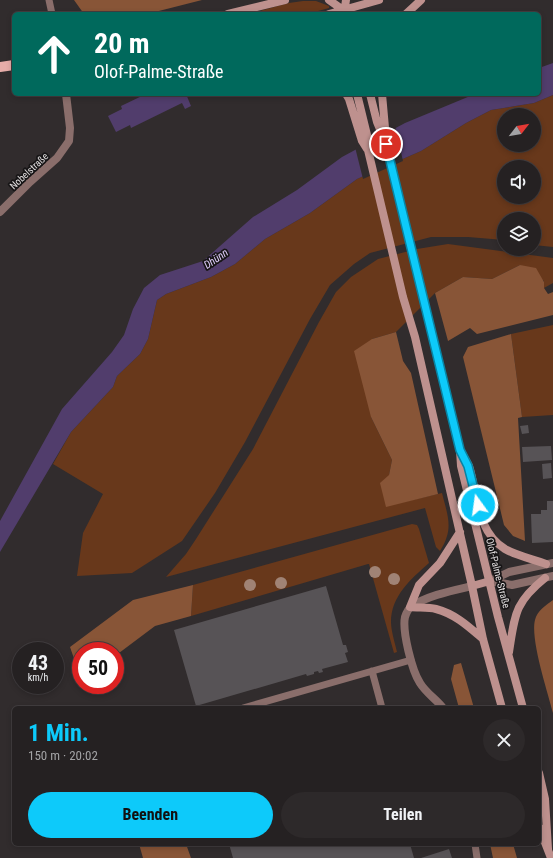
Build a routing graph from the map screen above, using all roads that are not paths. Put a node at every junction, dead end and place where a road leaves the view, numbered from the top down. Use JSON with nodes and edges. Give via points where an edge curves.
{"nodes":[{"id":1,"x":49,"y":0,"type":"edge"},
{"id":2,"x":285,"y":0,"type":"edge"},
{"id":3,"x":329,"y":0,"type":"edge"},
{"id":4,"x":346,"y":0,"type":"edge"},
{"id":5,"x":378,"y":0,"type":"edge"},
{"id":6,"x":420,"y":0,"type":"edge"},
{"id":7,"x":52,"y":12,"type":"edge"},
{"id":8,"x":236,"y":12,"type":"edge"},
{"id":9,"x":345,"y":12,"type":"edge"},
{"id":10,"x":346,"y":12,"type":"edge"},
{"id":11,"x":348,"y":12,"type":"edge"},
{"id":12,"x":408,"y":12,"type":"edge"},
{"id":13,"x":12,"y":65,"type":"edge"},
{"id":14,"x":0,"y":67,"type":"edge"},
{"id":15,"x":66,"y":96,"type":"edge"},
{"id":16,"x":347,"y":96,"type":"edge"},
{"id":17,"x":358,"y":96,"type":"edge"},
{"id":18,"x":370,"y":96,"type":"edge"},
{"id":19,"x":382,"y":96,"type":"edge"},
{"id":20,"x":386,"y":144,"type":"junction"},
{"id":21,"x":368,"y":150,"type":"junction"},
{"id":22,"x":0,"y":212,"type":"edge"},
{"id":23,"x":460,"y":450,"type":"junction"},
{"id":24,"x":460,"y":532,"type":"junction"},
{"id":25,"x":549,"y":563,"type":"edge"},
{"id":26,"x":549,"y":577,"type":"edge"},
{"id":27,"x":490,"y":581,"type":"junction"},
{"id":28,"x":472,"y":586,"type":"junction"},
{"id":29,"x":410,"y":607,"type":"junction"},
{"id":30,"x":483,"y":639,"type":"junction"},
{"id":31,"x":509,"y":657,"type":"junction"},
{"id":32,"x":411,"y":660,"type":"junction"},
{"id":33,"x":372,"y":671,"type":"junction"},
{"id":34,"x":250,"y":706,"type":"edge"},
{"id":35,"x":381,"y":706,"type":"edge"},
{"id":36,"x":441,"y":706,"type":"edge"},
{"id":37,"x":501,"y":706,"type":"edge"},
{"id":38,"x":522,"y":706,"type":"edge"},
{"id":39,"x":541,"y":782,"type":"edge"},
{"id":40,"x":541,"y":832,"type":"edge"},
{"id":41,"x":475,"y":846,"type":"edge"},
{"id":42,"x":548,"y":849,"type":"junction"},
{"id":43,"x":477,"y":858,"type":"edge"},
{"id":44,"x":550,"y":858,"type":"edge"}],
"edges":[{"from":1,"to":7,"type":"lane"},
{"from":2,"to":8,"type":"main road"},
{"from":3,"to":9,"type":"main road"},
{"from":4,"to":10,"type":"main road"},
{"from":5,"to":11,"type":"main road"},
{"from":6,"to":12,"type":"main road"},
{"from":13,"to":14,"type":"main road"},
{"from":15,"to":22,"type":"street","name":"Nobelstraße","via":[[69,141],[57,158]]},
{"from":16,"to":21,"type":"main road","via":[[362,141]]},
{"from":17,"to":21,"type":"main road"},
{"from":18,"to":20,"type":"main road","name":"Olof-Palme-Straße"},
{"from":19,"to":20,"type":"main road"},
{"from":20,"to":23,"type":"main road","name":"Olof-Palme-Straße"},
{"from":21,"to":24,"type":"main road"},
{"from":23,"to":25,"type":"main road","via":[[468,466],[481,518],[497,544],[506,550]]},
{"from":23,"to":27,"type":"main road","name":"Olof-Palme-Straße","via":[[461,466]]},
{"from":24,"to":28,"type":"main road"},
{"from":24,"to":29,"type":"main road","via":[[440,562],[419,585]]},
{"from":25,"to":27,"type":"street","via":[[509,572]]},
{"from":26,"to":27,"type":"street","via":[[512,585]]},
{"from":26,"to":31,"type":"main road","via":[[531,589],[521,601],[515,616]]},
{"from":27,"to":28,"type":"main road"},
{"from":27,"to":31,"type":"main road","name":"Olof-Palme-Straße"},
{"from":28,"to":29,"type":"street","via":[[426,599]]},
{"from":28,"to":30,"type":"main road"},
{"from":29,"to":30,"type":"main road","via":[[434,608],[455,616]]},
{"from":29,"to":32,"type":"street","via":[[405,616],[404,626]]},
{"from":30,"to":37,"type":"main road"},
{"from":31,"to":38,"type":"main road","name":"Olof-Palme-Straße"},
{"from":32,"to":33,"type":"lane"},
{"from":32,"to":36,"type":"street","via":[[419,682]]},
{"from":33,"to":34,"type":"lane"},
{"from":33,"to":35,"type":"lane"},
{"from":39,"to":42,"type":"main road","via":[[545,799]]},
{"from":40,"to":42,"type":"main road"},
{"from":41,"to":43,"type":"lane"},
{"from":42,"to":44,"type":"main road"}]}
